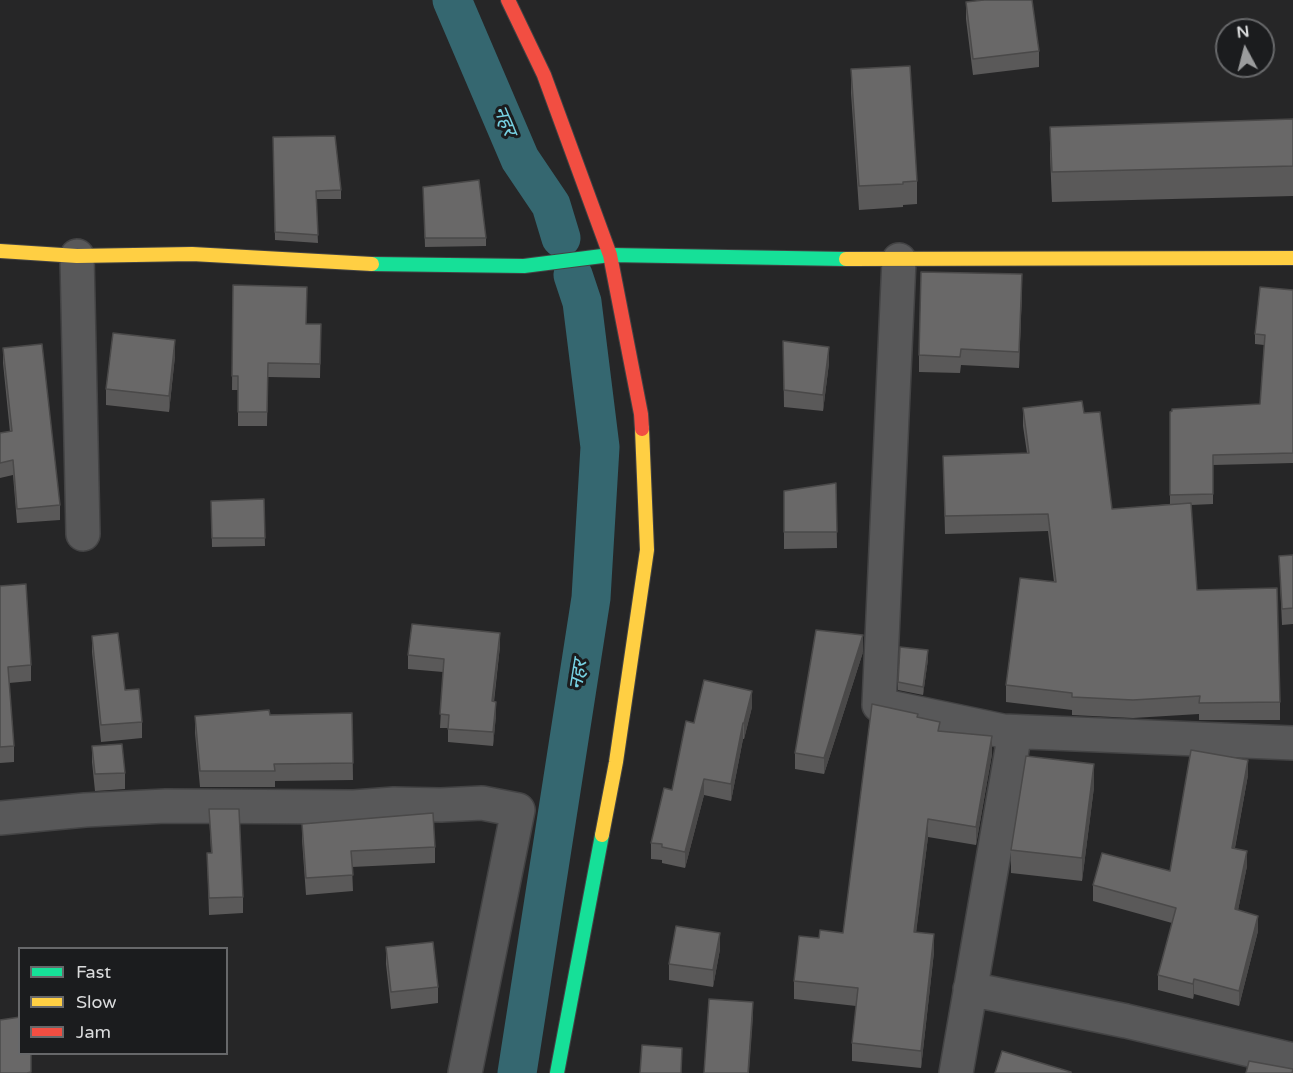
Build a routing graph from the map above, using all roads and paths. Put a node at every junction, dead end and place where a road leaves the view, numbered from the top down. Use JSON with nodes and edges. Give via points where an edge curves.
{"nodes":[{"id":1,"x":508,"y":0,"type":"edge"},
{"id":2,"x":0,"y":251,"type":"edge"},
{"id":3,"x":610,"y":255,"type":"junction"},
{"id":4,"x":77,"y":256,"type":"junction"},
{"id":5,"x":1293,"y":258,"type":"edge"},
{"id":6,"x":899,"y":260,"type":"junction"},
{"id":7,"x":82,"y":534,"type":"dead end"},
{"id":8,"x":1015,"y":732,"type":"junction"},
{"id":9,"x":1293,"y":743,"type":"edge"},
{"id":10,"x":0,"y":818,"type":"edge"},
{"id":11,"x":970,"y":989,"type":"junction"},
{"id":12,"x":1293,"y":1060,"type":"edge"},
{"id":13,"x":465,"y":1073,"type":"edge"},
{"id":14,"x":557,"y":1073,"type":"edge"},
{"id":15,"x":956,"y":1073,"type":"edge"}],
"edges":[{"from":1,"to":3,"type":"street","via":[[544,75]]},
{"from":2,"to":4,"type":"street"},
{"from":3,"to":4,"type":"street","via":[[524,266],[352,264],[192,254]]},
{"from":3,"to":6,"type":"street"},
{"from":3,"to":14,"type":"street","via":[[641,414],[647,550],[616,762]]},
{"from":4,"to":7,"type":"street"},
{"from":5,"to":6,"type":"street"},
{"from":6,"to":8,"type":"street","via":[[879,705]]},
{"from":8,"to":9,"type":"street"},
{"from":8,"to":11,"type":"street"},
{"from":10,"to":13,"type":"street","via":[[166,806],[482,803],[518,810]]},
{"from":11,"to":12,"type":"street"},
{"from":11,"to":15,"type":"street"}]}
